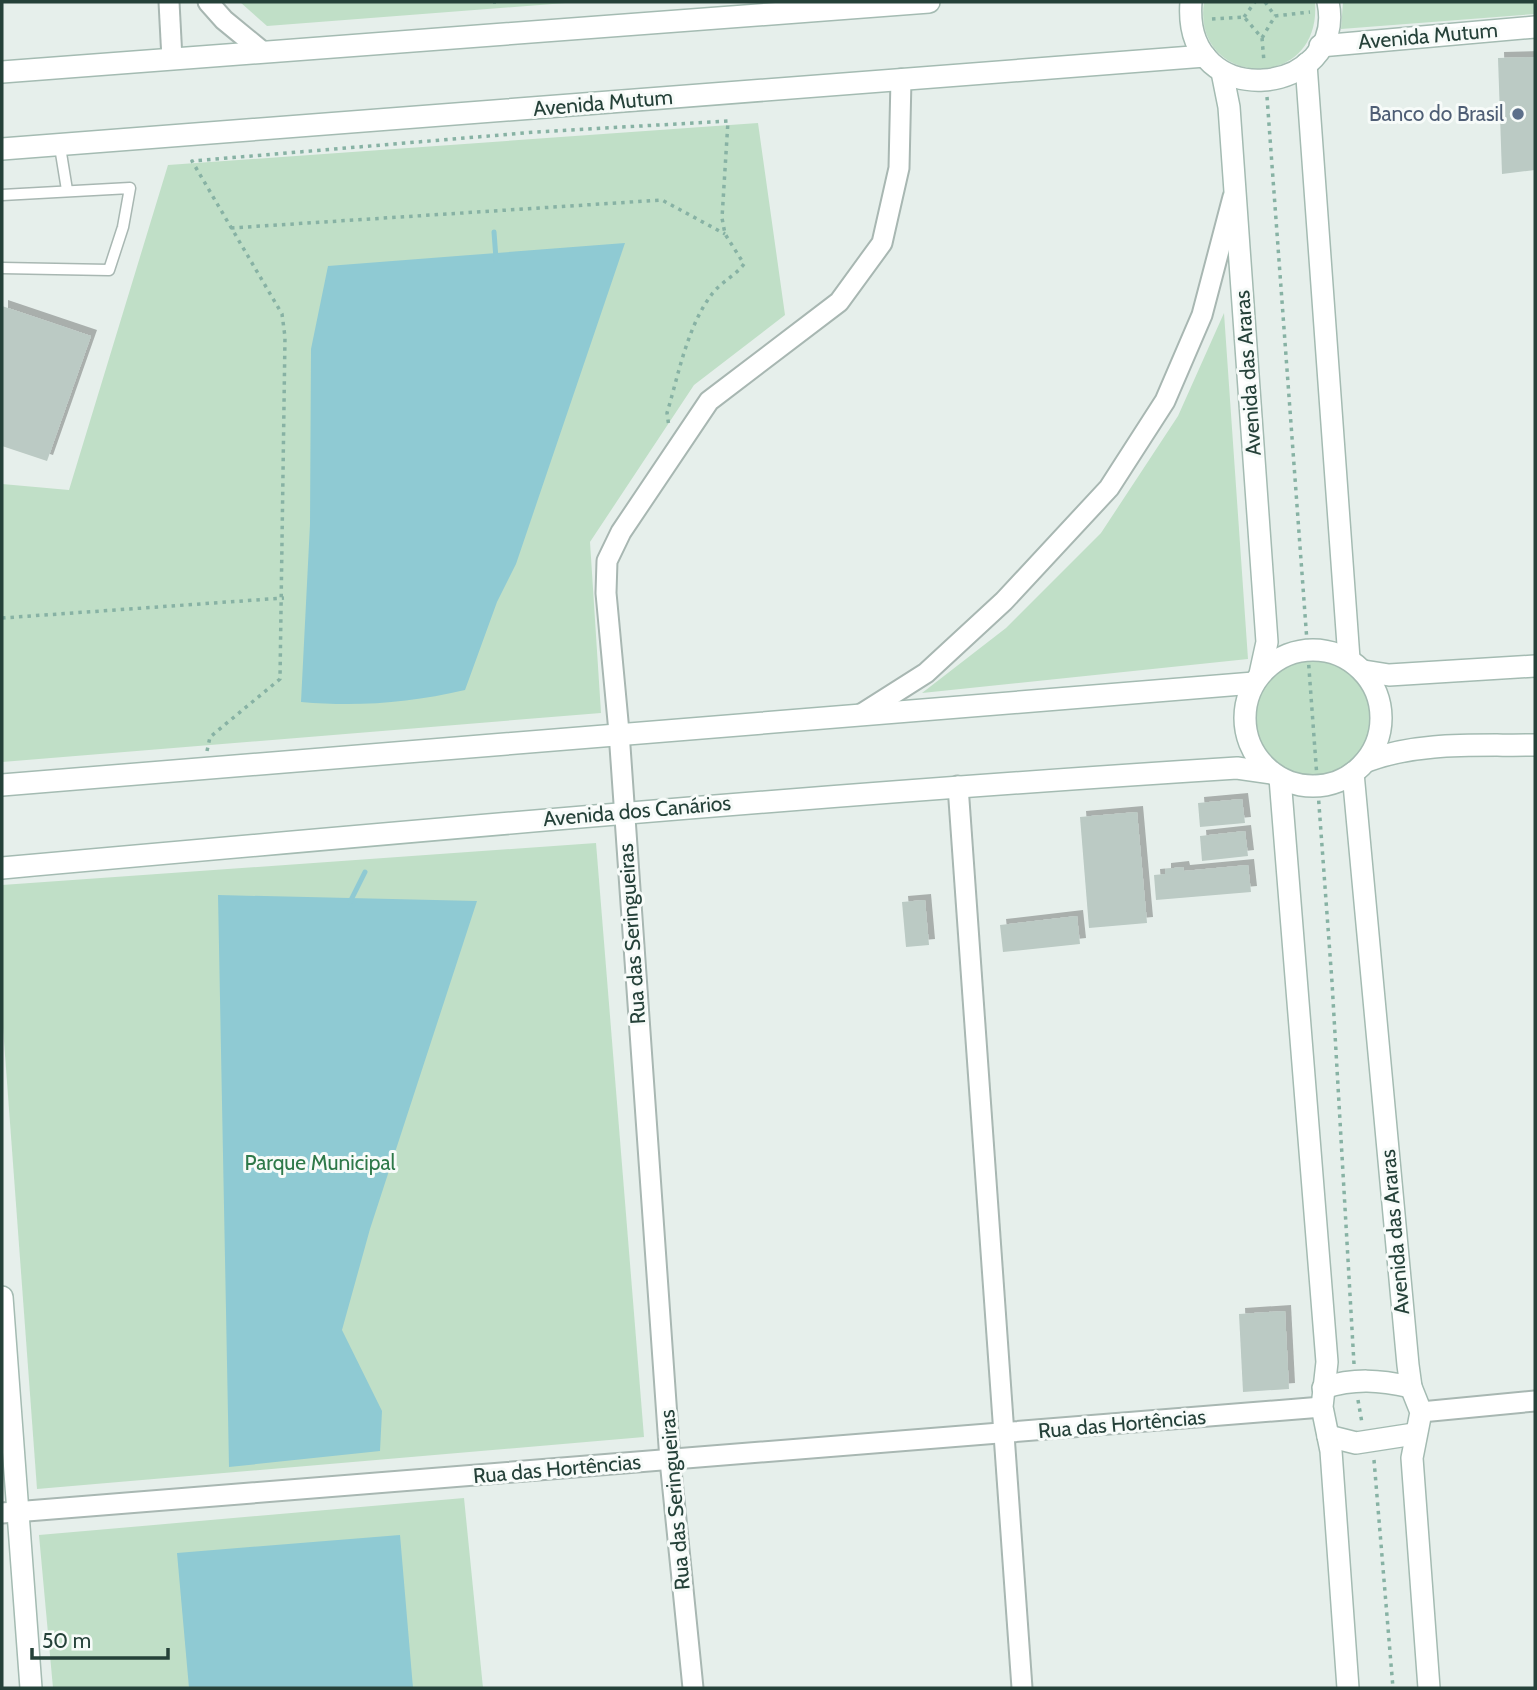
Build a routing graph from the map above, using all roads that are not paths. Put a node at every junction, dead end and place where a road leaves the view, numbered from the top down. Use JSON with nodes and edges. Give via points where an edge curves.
{"nodes":[{"id":1,"x":169,"y":2,"type":"edge"},
{"id":2,"x":208,"y":2,"type":"edge"},
{"id":3,"x":929,"y":2,"type":"edge"},
{"id":4,"x":1191,"y":2,"type":"edge"},
{"id":5,"x":898,"y":3,"type":"edge"},
{"id":6,"x":1322,"y":7,"type":"edge"},
{"id":7,"x":1535,"y":27,"type":"edge"},
{"id":8,"x":1320,"y":46,"type":"junction"},
{"id":9,"x":263,"y":52,"type":"junction"},
{"id":10,"x":1205,"y":57,"type":"junction"},
{"id":11,"x":172,"y":59,"type":"junction"},
{"id":12,"x":1306,"y":64,"type":"junction"},
{"id":13,"x":2,"y":72,"type":"edge"},
{"id":14,"x":1222,"y":72,"type":"junction"},
{"id":15,"x":901,"y":79,"type":"junction"},
{"id":16,"x":60,"y":147,"type":"junction"},
{"id":17,"x":2,"y":149,"type":"edge"},
{"id":18,"x":1235,"y":189,"type":"junction"},
{"id":19,"x":67,"y":190,"type":"junction"},
{"id":20,"x":2,"y":195,"type":"edge"},
{"id":21,"x":2,"y":268,"type":"edge"},
{"id":22,"x":1356,"y":665,"type":"junction"},
{"id":23,"x":1535,"y":666,"type":"edge"},
{"id":24,"x":1257,"y":678,"type":"junction"},
{"id":25,"x":863,"y":713,"type":"junction"},
{"id":26,"x":619,"y":732,"type":"junction"},
{"id":27,"x":1535,"y":745,"type":"edge"},
{"id":28,"x":1360,"y":767,"type":"junction"},
{"id":29,"x":1276,"y":775,"type":"junction"},
{"id":30,"x":2,"y":785,"type":"edge"},
{"id":31,"x":958,"y":786,"type":"junction"},
{"id":32,"x":624,"y":812,"type":"junction"},
{"id":33,"x":2,"y":868,"type":"edge"},
{"id":34,"x":2,"y":1297,"type":"edge"},
{"id":35,"x":1411,"y":1387,"type":"junction"},
{"id":36,"x":1322,"y":1398,"type":"junction"},
{"id":37,"x":1535,"y":1401,"type":"edge"},
{"id":38,"x":1421,"y":1412,"type":"junction"},
{"id":39,"x":1003,"y":1433,"type":"junction"},
{"id":40,"x":1414,"y":1434,"type":"junction"},
{"id":41,"x":1328,"y":1436,"type":"junction"},
{"id":42,"x":670,"y":1460,"type":"junction"},
{"id":43,"x":9,"y":1513,"type":"edge"},
{"id":44,"x":31,"y":1688,"type":"edge"},
{"id":45,"x":693,"y":1688,"type":"edge"},
{"id":46,"x":1022,"y":1688,"type":"edge"},
{"id":47,"x":1348,"y":1688,"type":"edge"},
{"id":48,"x":1429,"y":1688,"type":"edge"}],
"edges":[{"from":1,"to":11,"type":"street"},
{"from":2,"to":9,"type":"street"},
{"from":3,"to":5,"type":"street"},
{"from":4,"to":10,"type":"street","via":[[1194,38]]},
{"from":5,"to":9,"type":"street"},
{"from":6,"to":8,"type":"street","via":[[1328,27]]},
{"from":7,"to":8,"type":"street","name":"Avenida Mutum"},
{"from":8,"to":12,"type":"street"},
{"from":9,"to":11,"type":"street"},
{"from":10,"to":14,"type":"street"},
{"from":10,"to":15,"type":"street","name":"Avenida Mutum"},
{"from":11,"to":13,"type":"street"},
{"from":12,"to":14,"type":"street","via":[[1265,82]]},
{"from":12,"to":22,"type":"street"},
{"from":14,"to":18,"type":"street","name":"Avenida das Araras"},
{"from":15,"to":16,"type":"street","name":"Avenida Mutum"},
{"from":15,"to":26,"type":"street","name":"Rua das Seringueiras","via":[[899,168],[882,243],[839,302],[709,401],[621,532],[607,561]]},
{"from":16,"to":17,"type":"street","name":"Avenida Mutum"},
{"from":16,"to":19,"type":"lane"},
{"from":18,"to":24,"type":"street","name":"Avenida das Araras","via":[[1267,642]]},
{"from":18,"to":25,"type":"street","via":[[1202,315],[1165,401],[1109,488],[1004,601],[926,673]]},
{"from":19,"to":20,"type":"lane"},
{"from":19,"to":21,"type":"lane","via":[[130,188],[109,270]]},
{"from":22,"to":23,"type":"street","via":[[1389,675]]},
{"from":22,"to":24,"type":"street","via":[[1326,650],[1307,650],[1279,658]]},
{"from":22,"to":28,"type":"street","via":[[1377,691],[1382,715],[1379,739]]},
{"from":24,"to":25,"type":"street"},
{"from":24,"to":29,"type":"street","name":"Avenida das Araras","via":[[1245,706],[1246,732],[1255,755]]},
{"from":25,"to":26,"type":"street"},
{"from":26,"to":30,"type":"street"},
{"from":26,"to":32,"type":"street","name":"Rua das Seringueiras"},
{"from":27,"to":28,"type":"street","via":[[1390,752]]},
{"from":28,"to":29,"type":"street","name":"Avenida dos Canários","via":[[1330,784],[1305,786]]},
{"from":28,"to":35,"type":"street","name":"Avenida das Araras"},
{"from":29,"to":31,"type":"street","name":"Avenida dos Canários","via":[[1237,768]]},
{"from":29,"to":36,"type":"street","via":[[1327,1362]]},
{"from":31,"to":32,"type":"street","name":"Avenida dos Canários"},
{"from":31,"to":39,"type":"street"},
{"from":32,"to":33,"type":"street","name":"Avenida dos Canários"},
{"from":32,"to":42,"type":"street","name":"Rua das Seringueiras"},
{"from":34,"to":43,"type":"street"},
{"from":35,"to":36,"type":"street","via":[[1355,1380]]},
{"from":35,"to":38,"type":"street","name":"Avenida das Araras"},
{"from":36,"to":39,"type":"street","name":"Rua das Hortências"},
{"from":36,"to":41,"type":"street"},
{"from":37,"to":38,"type":"street"},
{"from":38,"to":40,"type":"street"},
{"from":39,"to":42,"type":"street","name":"Rua das Hortências"},
{"from":39,"to":46,"type":"street"},
{"from":40,"to":41,"type":"street","via":[[1368,1442]]},
{"from":40,"to":48,"type":"street"},
{"from":41,"to":47,"type":"street"},
{"from":42,"to":43,"type":"street","name":"Rua das Hortências"},
{"from":42,"to":45,"type":"street","name":"Rua das Seringueiras"},
{"from":43,"to":44,"type":"street"}]}
